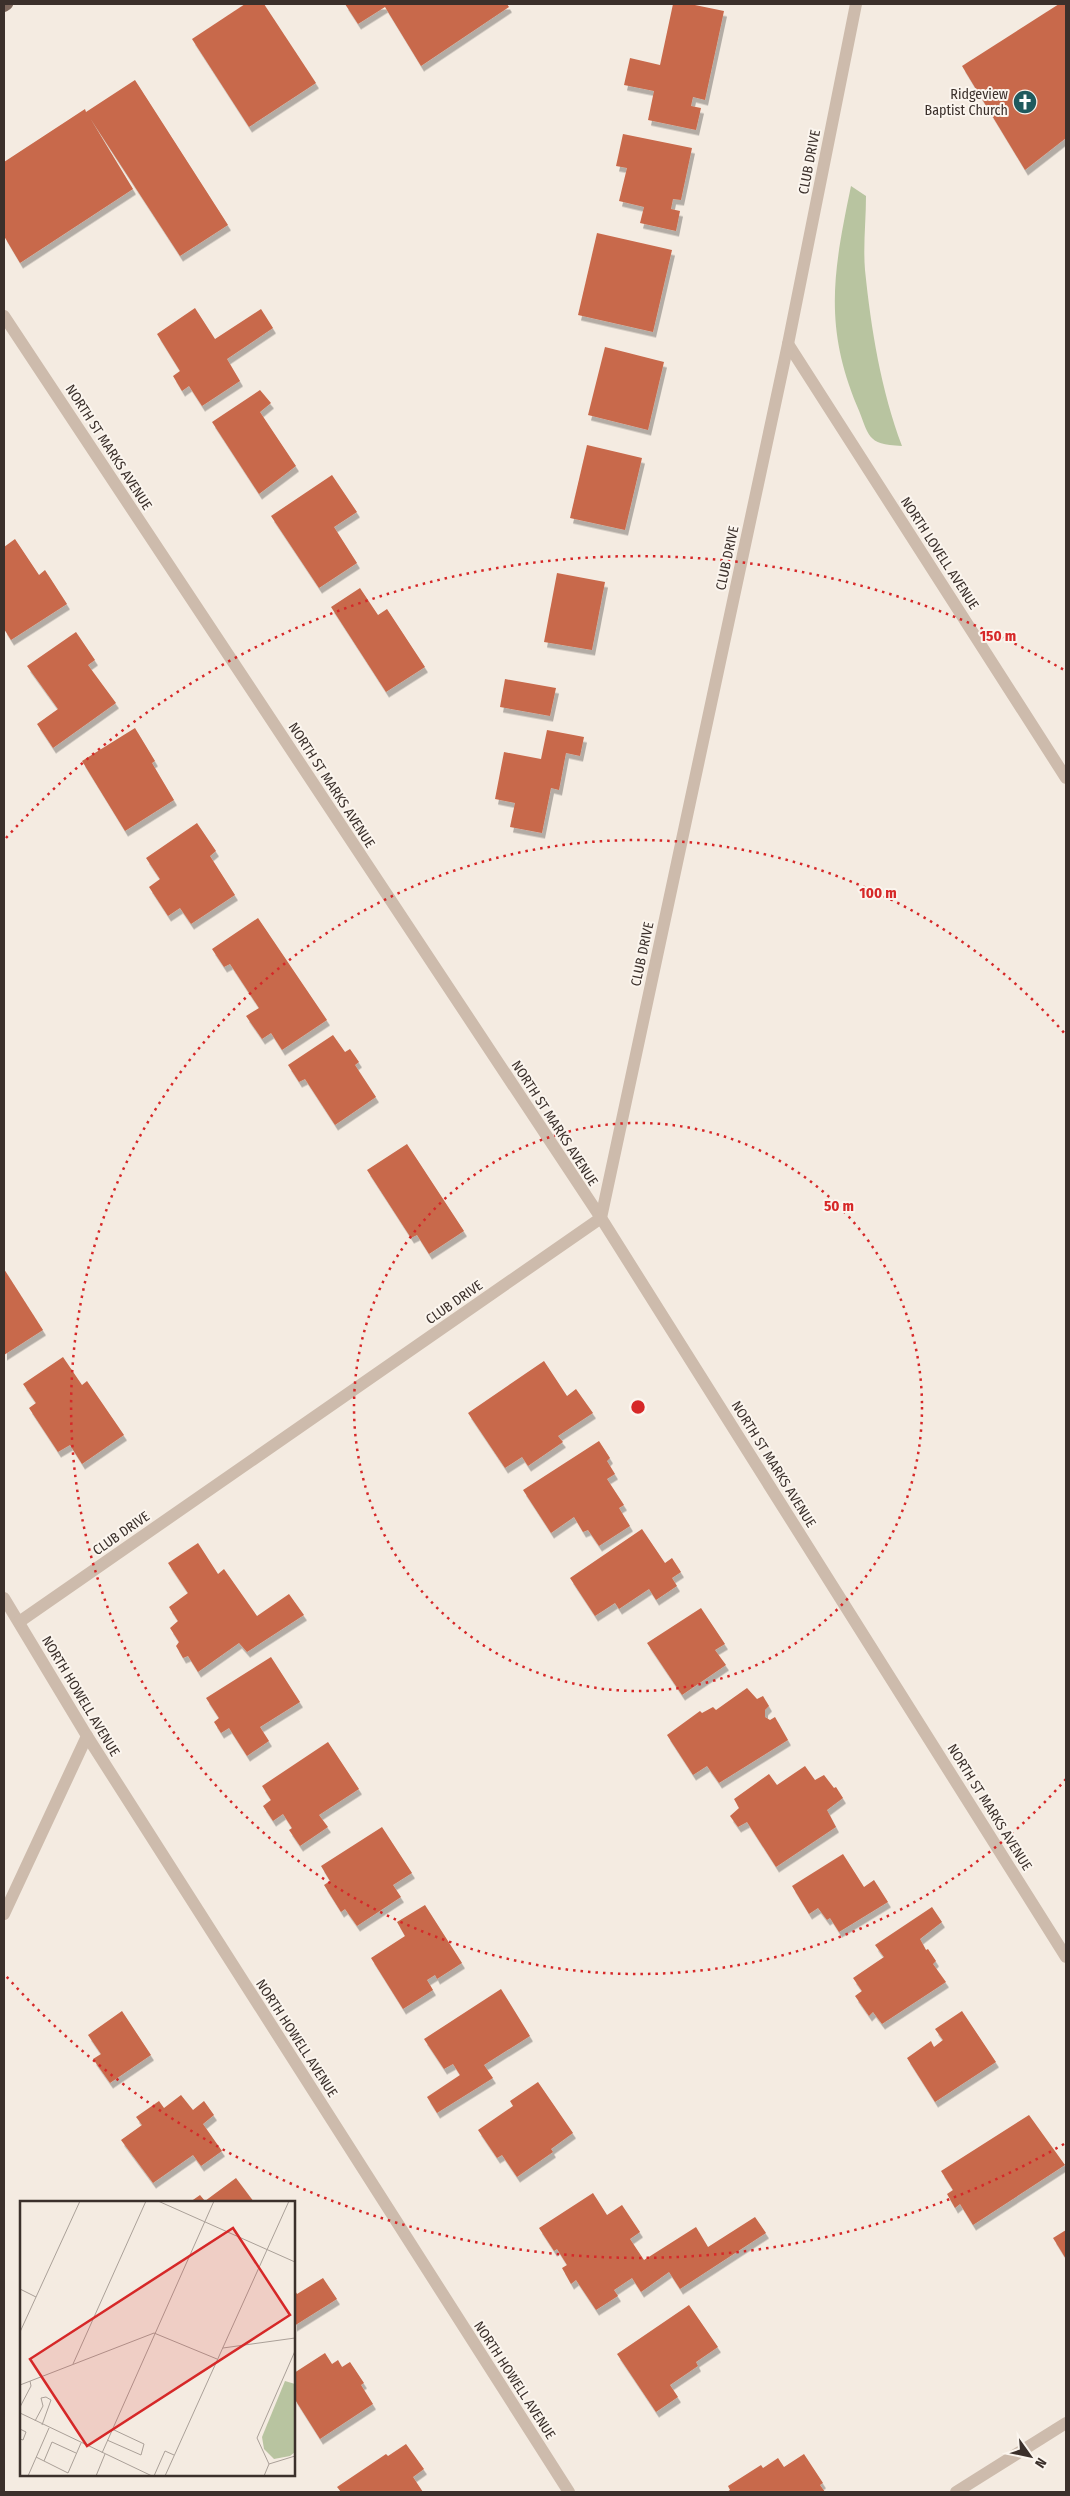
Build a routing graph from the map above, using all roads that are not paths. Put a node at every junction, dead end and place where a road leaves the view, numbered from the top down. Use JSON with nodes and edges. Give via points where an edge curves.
{"nodes":[{"id":1,"x":7,"y":4,"type":"edge"},
{"id":2,"x":856,"y":4,"type":"edge"},
{"id":3,"x":4,"y":6,"type":"edge"},
{"id":4,"x":5,"y":319,"type":"edge"},
{"id":5,"x":788,"y":344,"type":"junction"},
{"id":6,"x":1066,"y":778,"type":"edge"},
{"id":7,"x":601,"y":1218,"type":"junction"},
{"id":8,"x":4,"y":1598,"type":"edge"},
{"id":9,"x":19,"y":1622,"type":"junction"},
{"id":10,"x":87,"y":1736,"type":"junction"},
{"id":11,"x":4,"y":1914,"type":"edge"},
{"id":12,"x":1066,"y":1957,"type":"edge"},
{"id":13,"x":1066,"y":2423,"type":"edge"},
{"id":14,"x":569,"y":2492,"type":"edge"},
{"id":15,"x":956,"y":2492,"type":"edge"}],
"edges":[{"from":1,"to":3,"type":"main road"},
{"from":2,"to":5,"type":"street","name":"CLUB DRIVE"},
{"from":4,"to":7,"type":"street","name":"NORTH ST MARKS AVENUE"},
{"from":5,"to":6,"type":"street","name":"NORTH LOVELL AVENUE"},
{"from":5,"to":7,"type":"street","name":"CLUB DRIVE"},
{"from":7,"to":9,"type":"street","name":"CLUB DRIVE"},
{"from":7,"to":12,"type":"street","name":"NORTH ST MARKS AVENUE"},
{"from":8,"to":9,"type":"street","name":"NORTH HOWELL AVENUE"},
{"from":9,"to":10,"type":"street","name":"NORTH HOWELL AVENUE"},
{"from":10,"to":11,"type":"street"},
{"from":10,"to":14,"type":"street","name":"NORTH HOWELL AVENUE"},
{"from":13,"to":15,"type":"street"}]}
